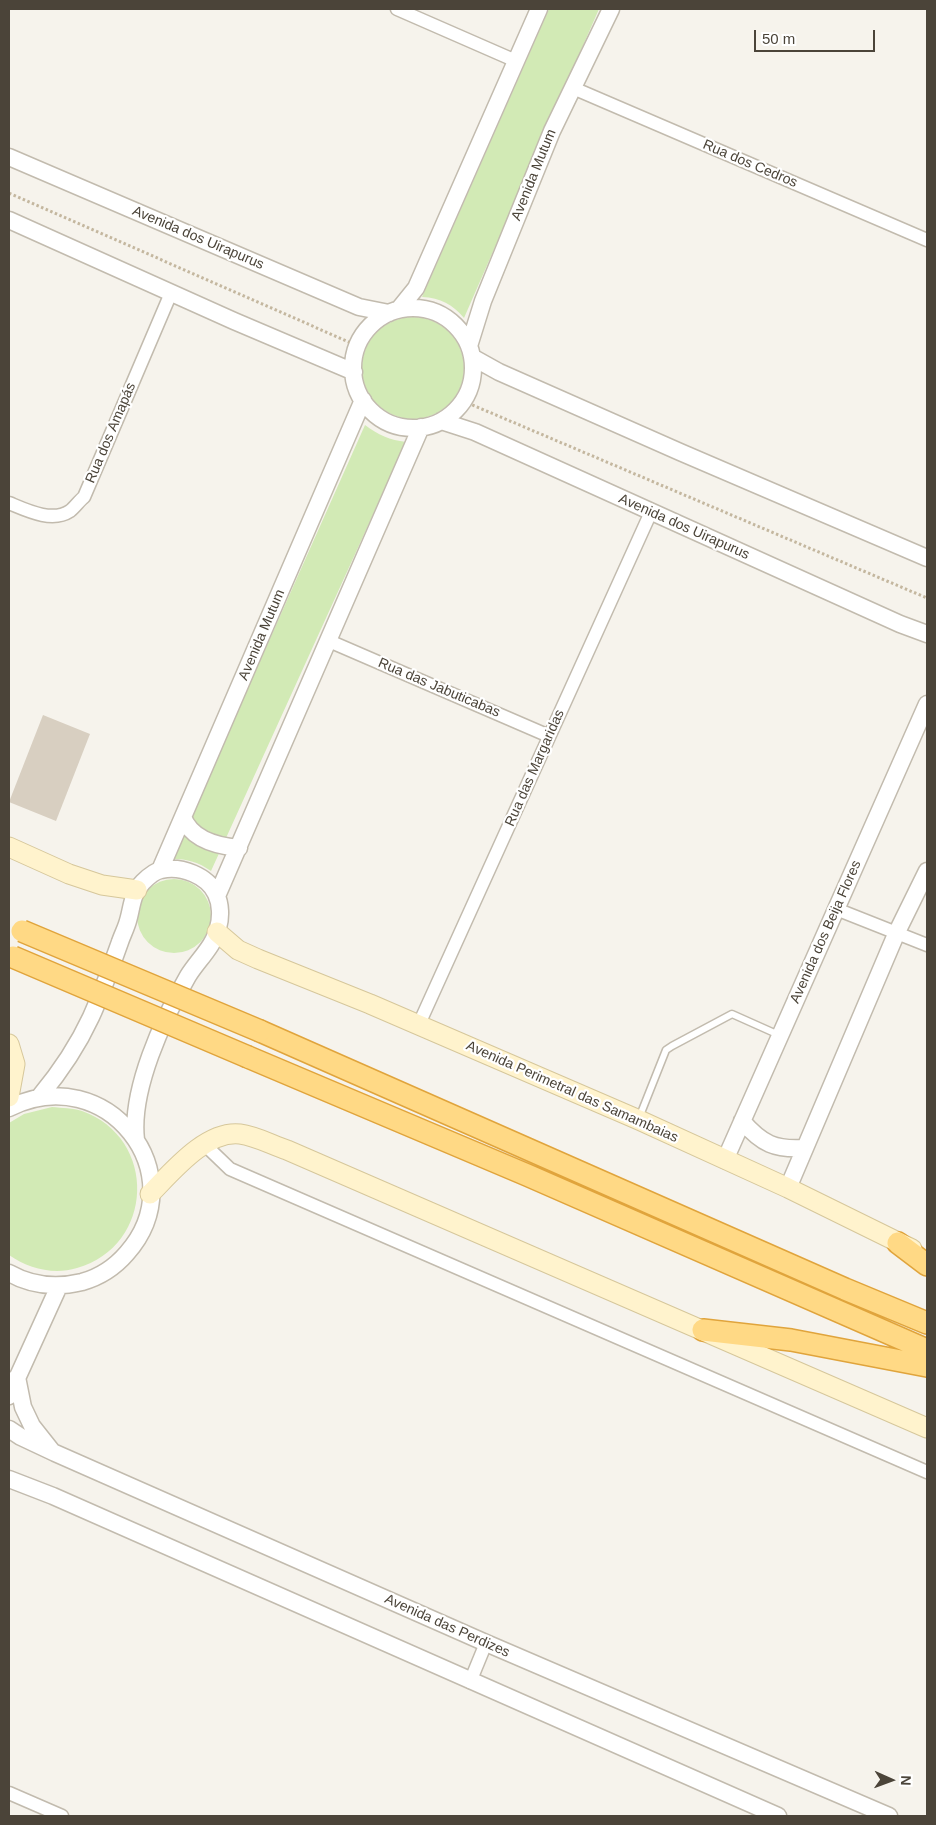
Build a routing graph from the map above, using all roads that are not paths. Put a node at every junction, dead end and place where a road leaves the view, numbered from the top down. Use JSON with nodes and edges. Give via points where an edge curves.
{"nodes":[{"id":1,"x":397,"y":9,"type":"edge"},
{"id":2,"x":539,"y":9,"type":"edge"},
{"id":3,"x":611,"y":9,"type":"edge"},
{"id":4,"x":516,"y":61,"type":"junction"},
{"id":5,"x":573,"y":88,"type":"junction"},
{"id":6,"x":9,"y":157,"type":"edge"},
{"id":7,"x":9,"y":220,"type":"edge"},
{"id":8,"x":927,"y":240,"type":"edge"},
{"id":9,"x":172,"y":293,"type":"junction"},
{"id":10,"x":394,"y":311,"type":"junction"},
{"id":11,"x":471,"y":352,"type":"junction"},
{"id":12,"x":354,"y":372,"type":"junction"},
{"id":13,"x":363,"y":400,"type":"junction"},
{"id":14,"x":441,"y":421,"type":"junction"},
{"id":15,"x":421,"y":427,"type":"junction"},
{"id":16,"x":9,"y":502,"type":"edge"},
{"id":17,"x":651,"y":512,"type":"junction"},
{"id":18,"x":927,"y":558,"type":"edge"},
{"id":19,"x":927,"y":634,"type":"edge"},
{"id":20,"x":329,"y":641,"type":"junction"},
{"id":21,"x":927,"y":704,"type":"edge"},
{"id":22,"x":550,"y":736,"type":"junction"},
{"id":23,"x":183,"y":818,"type":"junction"},
{"id":24,"x":9,"y":847,"type":"edge"},
{"id":25,"x":239,"y":848,"type":"junction"},
{"id":26,"x":160,"y":870,"type":"junction"},
{"id":27,"x":927,"y":871,"type":"edge"},
{"id":28,"x":137,"y":890,"type":"junction"},
{"id":29,"x":217,"y":896,"type":"junction"},
{"id":30,"x":836,"y":908,"type":"junction"},
{"id":31,"x":15,"y":928,"type":"edge"},
{"id":32,"x":217,"y":932,"type":"junction"},
{"id":33,"x":898,"y":932,"type":"junction"},
{"id":34,"x":927,"y":945,"type":"edge"},
{"id":35,"x":11,"y":956,"type":"edge"},
{"id":36,"x":419,"y":1024,"type":"junction"},
{"id":37,"x":780,"y":1035,"type":"junction"},
{"id":38,"x":9,"y":1044,"type":"edge"},
{"id":39,"x":11,"y":1075,"type":"edge"},
{"id":40,"x":40,"y":1096,"type":"junction"},
{"id":41,"x":9,"y":1097,"type":"edge"},
{"id":42,"x":9,"y":1108,"type":"edge"},
{"id":43,"x":639,"y":1120,"type":"junction"},
{"id":44,"x":742,"y":1121,"type":"junction"},
{"id":45,"x":136,"y":1140,"type":"junction"},
{"id":46,"x":203,"y":1143,"type":"junction"},
{"id":47,"x":805,"y":1148,"type":"junction"},
{"id":48,"x":725,"y":1160,"type":"junction"},
{"id":49,"x":788,"y":1188,"type":"junction"},
{"id":50,"x":150,"y":1194,"type":"junction"},
{"id":51,"x":898,"y":1243,"type":"junction"},
{"id":52,"x":927,"y":1256,"type":"edge"},
{"id":53,"x":927,"y":1265,"type":"edge"},
{"id":54,"x":9,"y":1273,"type":"edge"},
{"id":55,"x":59,"y":1286,"type":"junction"},
{"id":56,"x":927,"y":1323,"type":"edge"},
{"id":57,"x":703,"y":1330,"type":"junction"},
{"id":58,"x":927,"y":1350,"type":"edge"},
{"id":59,"x":927,"y":1366,"type":"edge"},
{"id":60,"x":17,"y":1377,"type":"junction"},
{"id":61,"x":9,"y":1396,"type":"edge"},
{"id":62,"x":927,"y":1428,"type":"edge"},
{"id":63,"x":9,"y":1429,"type":"edge"},
{"id":64,"x":55,"y":1454,"type":"junction"},
{"id":65,"x":927,"y":1472,"type":"edge"},
{"id":66,"x":9,"y":1479,"type":"edge"},
{"id":67,"x":31,"y":1489,"type":"junction"},
{"id":68,"x":9,"y":1490,"type":"edge"},
{"id":69,"x":486,"y":1643,"type":"junction"},
{"id":70,"x":470,"y":1682,"type":"junction"},
{"id":71,"x":9,"y":1793,"type":"edge"},
{"id":72,"x":62,"y":1816,"type":"edge"},
{"id":73,"x":778,"y":1816,"type":"edge"},
{"id":74,"x":889,"y":1816,"type":"edge"}],
"edges":[{"from":1,"to":4,"type":"street"},
{"from":2,"to":4,"type":"street"},
{"from":3,"to":5,"type":"street","name":"Avenida Mutum"},
{"from":4,"to":10,"type":"street","via":[[416,288]]},
{"from":5,"to":8,"type":"street","name":"Rua dos Cedros"},
{"from":5,"to":11,"type":"street","name":"Avenida Mutum","via":[[486,292]]},
{"from":6,"to":10,"type":"street","name":"Avenida dos Uirapurus","via":[[359,307]]},
{"from":7,"to":9,"type":"street"},
{"from":9,"to":12,"type":"street"},
{"from":9,"to":16,"type":"street","name":"Rua dos Amapás","via":[[84,497],[69,512],[50,516]]},
{"from":10,"to":11,"type":"street","via":[[416,308],[433,311],[461,331]]},
{"from":10,"to":12,"type":"street","via":[[374,322],[362,336],[355,353]]},
{"from":11,"to":14,"type":"street","via":[[473,372],[470,387],[463,401]]},
{"from":11,"to":18,"type":"street","via":[[499,372]]},
{"from":12,"to":13,"type":"street"},
{"from":13,"to":15,"type":"street","via":[[388,422],[404,427]]},
{"from":13,"to":23,"type":"street","name":"Avenida Mutum"},
{"from":14,"to":15,"type":"street"},
{"from":14,"to":17,"type":"street","name":"Avenida dos Uirapurus","via":[[475,432]]},
{"from":15,"to":20,"type":"street"},
{"from":17,"to":19,"type":"street","name":"Avenida dos Uirapurus"},
{"from":17,"to":22,"type":"street","name":"Rua das Margaridas"},
{"from":20,"to":22,"type":"street","name":"Rua das Jabuticabas"},
{"from":20,"to":25,"type":"street"},
{"from":21,"to":30,"type":"street","name":"Avenida dos Beija Flores"},
{"from":22,"to":36,"type":"street","name":"Rua das Margaridas"},
{"from":23,"to":25,"type":"street","via":[[190,830],[207,841]]},
{"from":23,"to":26,"type":"street","name":"Avenida Mutum"},
{"from":24,"to":28,"type":"main road","via":[[69,874],[102,885]]},
{"from":25,"to":29,"type":"street"},
{"from":26,"to":28,"type":"street"},
{"from":26,"to":29,"type":"street","via":[[190,872],[212,886]]},
{"from":27,"to":33,"type":"street"},
{"from":28,"to":40,"type":"street","via":[[91,1017],[64,1064]]},
{"from":29,"to":32,"type":"street","via":[[220,918]]},
{"from":30,"to":33,"type":"street"},
{"from":30,"to":37,"type":"street","name":"Avenida dos Beija Flores"},
{"from":31,"to":56,"type":"highway","bridge":true},
{"from":32,"to":36,"type":"main road","name":"Avenida Perimetral das Samambaias","via":[[238,950],[258,960]]},
{"from":32,"to":45,"type":"street","via":[[179,991],[144,1074],[134,1124]]},
{"from":33,"to":34,"type":"street"},
{"from":33,"to":47,"type":"street"},
{"from":35,"to":58,"type":"highway","bridge":true},
{"from":36,"to":43,"type":"main road","name":"Avenida Perimetral das Samambaias"},
{"from":37,"to":43,"type":"lane","via":[[732,1014],[672,1046],[666,1050]]},
{"from":37,"to":44,"type":"street","name":"Avenida dos Beija Flores"},
{"from":38,"to":39,"type":"main road","via":[[15,1064]]},
{"from":39,"to":41,"type":"main road"},
{"from":40,"to":42,"type":"street"},
{"from":40,"to":45,"type":"street","via":[[59,1095],[95,1104],[125,1125]]},
{"from":43,"to":48,"type":"main road","name":"Avenida Perimetral das Samambaias"},
{"from":44,"to":47,"type":"street","via":[[769,1145]]},
{"from":44,"to":48,"type":"street","name":"Avenida dos Beija Flores"},
{"from":45,"to":50,"type":"street","via":[[149,1175]]},
{"from":46,"to":50,"type":"main road"},
{"from":46,"to":57,"type":"main road","via":[[240,1134],[287,1150]]},
{"from":46,"to":65,"type":"street","via":[[230,1169]]},
{"from":47,"to":49,"type":"street"},
{"from":48,"to":49,"type":"main road","name":"Avenida Perimetral das Samambaias"},
{"from":49,"to":51,"type":"main road","name":"Avenida Perimetral das Samambaias"},
{"from":50,"to":55,"type":"street","via":[[142,1230],[120,1260],[89,1280]]},
{"from":51,"to":52,"type":"main road","name":"Avenida Perimetral das Samambaias"},
{"from":51,"to":53,"type":"highway"},
{"from":54,"to":55,"type":"street","via":[[34,1284]]},
{"from":55,"to":60,"type":"street"},
{"from":57,"to":59,"type":"highway","via":[[791,1340]]},
{"from":57,"to":62,"type":"main road"},
{"from":60,"to":61,"type":"street"},
{"from":60,"to":64,"type":"street","via":[[23,1407],[32,1426]]},
{"from":63,"to":64,"type":"street","name":"Avenida das Perdizes"},
{"from":64,"to":69,"type":"street","name":"Avenida das Perdizes"},
{"from":66,"to":67,"type":"street"},
{"from":67,"to":68,"type":"street"},
{"from":67,"to":70,"type":"street"},
{"from":69,"to":70,"type":"street"},
{"from":69,"to":74,"type":"street","name":"Avenida das Perdizes"},
{"from":70,"to":73,"type":"street"},
{"from":71,"to":72,"type":"street"}]}
